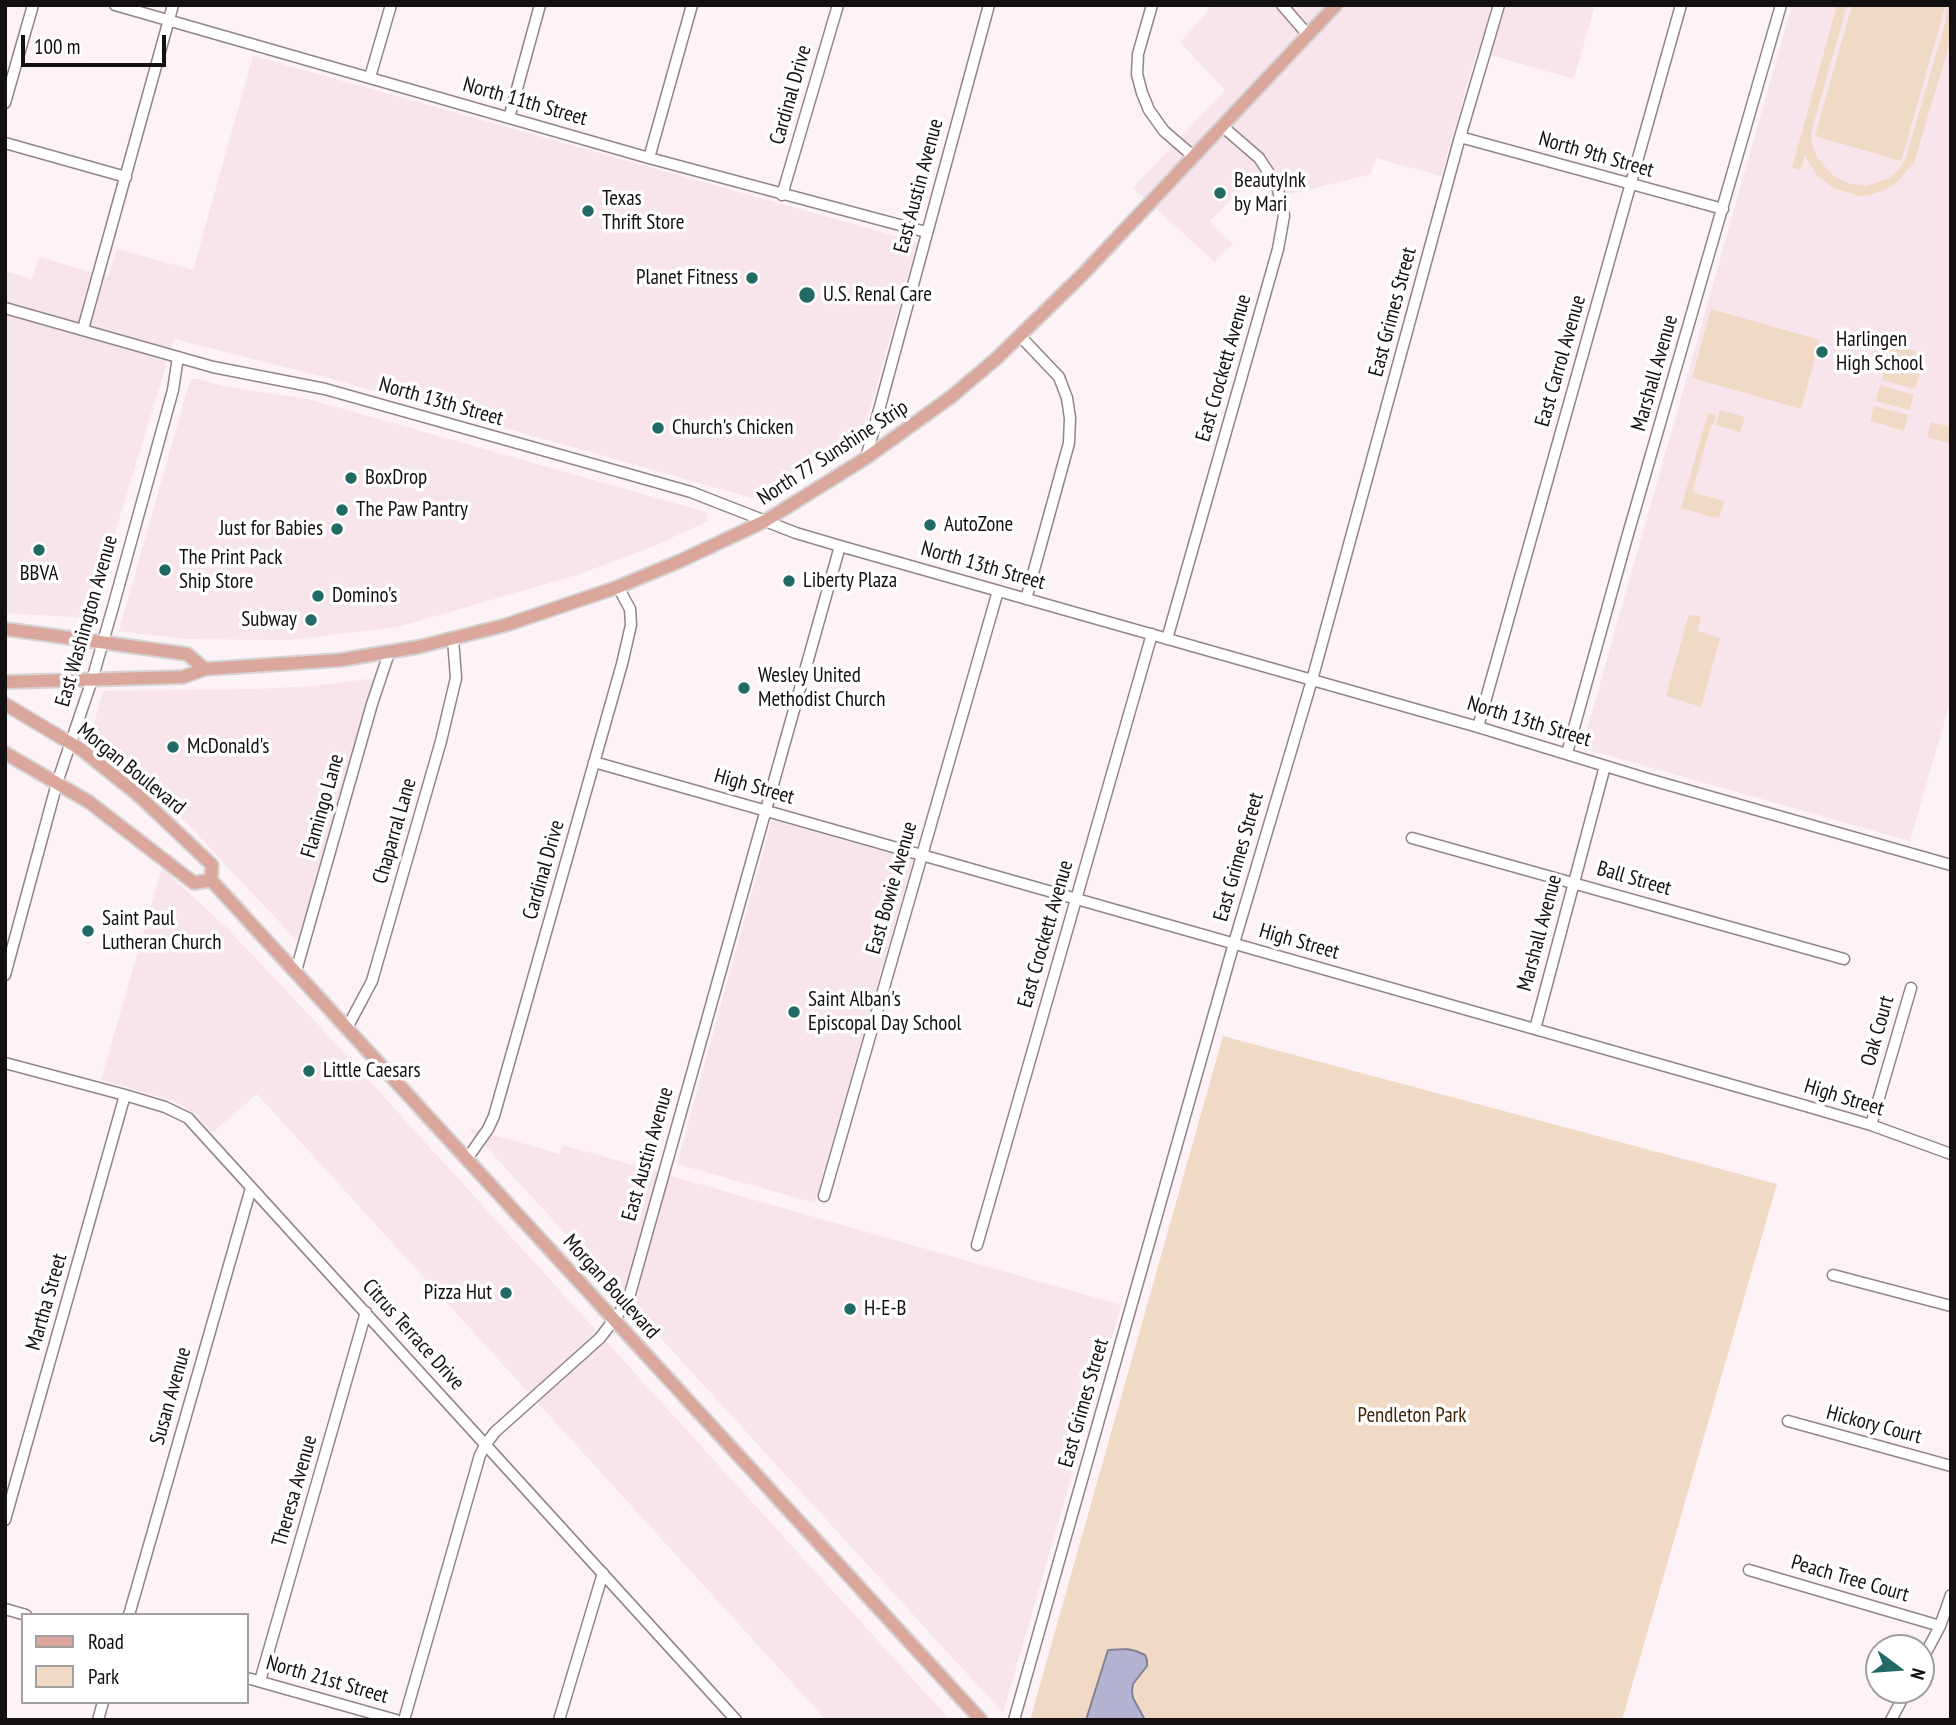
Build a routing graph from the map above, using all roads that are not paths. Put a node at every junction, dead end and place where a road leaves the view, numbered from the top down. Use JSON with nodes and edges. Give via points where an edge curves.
{"nodes":[{"id":1,"x":33,"y":5,"type":"edge"},
{"id":2,"x":115,"y":5,"type":"edge"},
{"id":3,"x":173,"y":5,"type":"edge"},
{"id":4,"x":391,"y":5,"type":"edge"},
{"id":5,"x":540,"y":5,"type":"edge"},
{"id":6,"x":691,"y":5,"type":"edge"},
{"id":7,"x":838,"y":5,"type":"edge"},
{"id":8,"x":989,"y":5,"type":"edge"},
{"id":9,"x":1152,"y":5,"type":"edge"},
{"id":10,"x":1282,"y":5,"type":"edge"},
{"id":11,"x":1336,"y":5,"type":"edge"},
{"id":12,"x":1499,"y":5,"type":"edge"},
{"id":13,"x":1681,"y":5,"type":"edge"},
{"id":14,"x":1781,"y":5,"type":"edge"},
{"id":15,"x":169,"y":20,"type":"junction"},
{"id":16,"x":1308,"y":35,"type":"junction"},
{"id":17,"x":370,"y":77,"type":"junction"},
{"id":18,"x":5,"y":103,"type":"edge"},
{"id":19,"x":509,"y":118,"type":"junction"},
{"id":20,"x":1222,"y":126,"type":"junction"},
{"id":21,"x":1460,"y":137,"type":"junction"},
{"id":22,"x":5,"y":143,"type":"edge"},
{"id":23,"x":1193,"y":156,"type":"junction"},
{"id":24,"x":649,"y":158,"type":"junction"},
{"id":25,"x":126,"y":177,"type":"junction"},
{"id":26,"x":1630,"y":185,"type":"junction"},
{"id":27,"x":782,"y":195,"type":"junction"},
{"id":28,"x":1723,"y":209,"type":"junction"},
{"id":29,"x":926,"y":232,"type":"junction"},
{"id":30,"x":5,"y":308,"type":"edge"},
{"id":31,"x":83,"y":329,"type":"junction"},
{"id":32,"x":1021,"y":337,"type":"junction"},
{"id":33,"x":178,"y":357,"type":"junction"},
{"id":34,"x":866,"y":458,"type":"junction"},
{"id":35,"x":765,"y":521,"type":"junction"},
{"id":36,"x":840,"y":547,"type":"junction"},
{"id":37,"x":618,"y":587,"type":"junction"},
{"id":38,"x":998,"y":591,"type":"junction"},
{"id":39,"x":1026,"y":598,"type":"junction"},
{"id":40,"x":5,"y":629,"type":"edge"},
{"id":41,"x":1152,"y":634,"type":"junction"},
{"id":42,"x":453,"y":639,"type":"junction"},
{"id":43,"x":1167,"y":639,"type":"junction"},
{"id":44,"x":103,"y":641,"type":"junction"},
{"id":45,"x":389,"y":653,"type":"junction"},
{"id":46,"x":205,"y":669,"type":"junction"},
{"id":47,"x":92,"y":680,"type":"junction"},
{"id":48,"x":1312,"y":680,"type":"junction"},
{"id":49,"x":5,"y":682,"type":"edge"},
{"id":50,"x":5,"y":704,"type":"edge"},
{"id":51,"x":1478,"y":727,"type":"junction"},
{"id":52,"x":70,"y":743,"type":"junction"},
{"id":53,"x":5,"y":753,"type":"edge"},
{"id":54,"x":1567,"y":753,"type":"junction"},
{"id":55,"x":594,"y":762,"type":"junction"},
{"id":56,"x":1605,"y":766,"type":"junction"},
{"id":57,"x":57,"y":783,"type":"junction"},
{"id":58,"x":766,"y":810,"type":"junction"},
{"id":59,"x":1412,"y":838,"type":"dead end"},
{"id":60,"x":921,"y":855,"type":"junction"},
{"id":61,"x":1951,"y":865,"type":"edge"},
{"id":62,"x":211,"y":880,"type":"junction"},
{"id":63,"x":1574,"y":882,"type":"junction"},
{"id":64,"x":1076,"y":898,"type":"junction"},
{"id":65,"x":1234,"y":943,"type":"junction"},
{"id":66,"x":1844,"y":960,"type":"dead end"},
{"id":67,"x":296,"y":971,"type":"junction"},
{"id":68,"x":5,"y":975,"type":"edge"},
{"id":69,"x":1911,"y":988,"type":"dead end"},
{"id":70,"x":347,"y":1027,"type":"junction"},
{"id":71,"x":1535,"y":1029,"type":"junction"},
{"id":72,"x":5,"y":1063,"type":"edge"},
{"id":73,"x":125,"y":1095,"type":"junction"},
{"id":74,"x":1871,"y":1125,"type":"junction"},
{"id":75,"x":1951,"y":1154,"type":"edge"},
{"id":76,"x":467,"y":1159,"type":"junction"},
{"id":77,"x":251,"y":1188,"type":"junction"},
{"id":78,"x":824,"y":1196,"type":"dead end"},
{"id":79,"x":977,"y":1245,"type":"dead end"},
{"id":80,"x":1833,"y":1275,"type":"dead end"},
{"id":81,"x":1951,"y":1306,"type":"edge"},
{"id":82,"x":366,"y":1312,"type":"junction"},
{"id":83,"x":614,"y":1320,"type":"junction"},
{"id":84,"x":1787,"y":1421,"type":"dead end"},
{"id":85,"x":486,"y":1444,"type":"junction"},
{"id":86,"x":1951,"y":1466,"type":"edge"},
{"id":87,"x":5,"y":1520,"type":"edge"},
{"id":88,"x":1749,"y":1570,"type":"dead end"},
{"id":89,"x":603,"y":1573,"type":"junction"},
{"id":90,"x":1951,"y":1595,"type":"edge"},
{"id":91,"x":130,"y":1613,"type":"edge"},
{"id":92,"x":1940,"y":1626,"type":"junction"},
{"id":93,"x":1935,"y":1635,"type":"edge"},
{"id":94,"x":248,"y":1678,"type":"edge"},
{"id":95,"x":260,"y":1681,"type":"junction"},
{"id":96,"x":1900,"y":1704,"type":"edge"},
{"id":97,"x":396,"y":1720,"type":"edge"},
{"id":98,"x":404,"y":1720,"type":"edge"},
{"id":99,"x":559,"y":1720,"type":"edge"},
{"id":100,"x":736,"y":1720,"type":"edge"},
{"id":101,"x":981,"y":1720,"type":"edge"},
{"id":102,"x":1014,"y":1720,"type":"edge"},
{"id":103,"x":1891,"y":1720,"type":"edge"}],
"edges":[{"from":1,"to":18,"type":"street"},
{"from":2,"to":15,"type":"street","name":"North 11th Street"},
{"from":3,"to":15,"type":"street"},
{"from":4,"to":17,"type":"street"},
{"from":5,"to":19,"type":"street"},
{"from":6,"to":24,"type":"street"},
{"from":7,"to":27,"type":"street","name":"Cardinal Drive"},
{"from":8,"to":29,"type":"street","name":"East Austin Avenue"},
{"from":9,"to":23,"type":"street","via":[[1138,54],[1142,93],[1164,131]]},
{"from":10,"to":16,"type":"street"},
{"from":11,"to":16,"type":"main road","name":"North 77 Sunshine Strip"},
{"from":12,"to":21,"type":"street","name":"East Grimes Street"},
{"from":13,"to":26,"type":"street","name":"East Carrol Avenue"},
{"from":14,"to":28,"type":"street","name":"Marshall Avenue"},
{"from":15,"to":17,"type":"street","name":"North 11th Street"},
{"from":15,"to":25,"type":"street"},
{"from":16,"to":20,"type":"main road","name":"North 77 Sunshine Strip"},
{"from":17,"to":19,"type":"street","name":"North 11th Street"},
{"from":19,"to":24,"type":"street","name":"North 11th Street"},
{"from":20,"to":23,"type":"main road","name":"North 77 Sunshine Strip"},
{"from":20,"to":43,"type":"street","name":"East Crockett Avenue","via":[[1259,158],[1277,185],[1284,216]]},
{"from":21,"to":26,"type":"street","name":"North 9th Street"},
{"from":21,"to":48,"type":"street","name":"East Grimes Street"},
{"from":22,"to":25,"type":"street"},
{"from":23,"to":32,"type":"main road","name":"North 77 Sunshine Strip"},
{"from":24,"to":27,"type":"street","name":"North 11th Street"},
{"from":25,"to":31,"type":"street"},
{"from":26,"to":28,"type":"street","name":"North 9th Street"},
{"from":26,"to":51,"type":"street","name":"East Carrol Avenue"},
{"from":27,"to":29,"type":"street","name":"North 11th Street"},
{"from":28,"to":54,"type":"street","name":"Marshall Avenue"},
{"from":29,"to":34,"type":"street","name":"East Austin Avenue"},
{"from":30,"to":31,"type":"street","name":"North 13th Street"},
{"from":31,"to":33,"type":"street","name":"North 13th Street"},
{"from":32,"to":34,"type":"main road","name":"North 77 Sunshine Strip","via":[[951,397]]},
{"from":32,"to":39,"type":"street","via":[[1059,377],[1070,418],[1069,443]]},
{"from":33,"to":35,"type":"street","name":"North 13th Street","via":[[352,396],[691,492]]},
{"from":33,"to":44,"type":"street","name":"East Washington Avenue","via":[[173,390]]},
{"from":34,"to":35,"type":"main road","name":"North 77 Sunshine Strip"},
{"from":35,"to":36,"type":"street","name":"North 13th Street"},
{"from":35,"to":37,"type":"main road","name":"North 77 Sunshine Strip"},
{"from":36,"to":38,"type":"street","name":"North 13th Street"},
{"from":36,"to":58,"type":"street","name":"East Austin Avenue"},
{"from":37,"to":42,"type":"main road","name":"North 77 Sunshine Strip"},
{"from":37,"to":55,"type":"street","name":"Cardinal Drive","via":[[630,609],[631,625]]},
{"from":38,"to":39,"type":"street","name":"North 13th Street"},
{"from":38,"to":60,"type":"street","name":"East Bowie Avenue"},
{"from":39,"to":41,"type":"street","name":"North 13th Street"},
{"from":40,"to":44,"type":"main road"},
{"from":41,"to":43,"type":"street","name":"North 13th Street"},
{"from":41,"to":64,"type":"street","name":"East Crockett Avenue"},
{"from":42,"to":45,"type":"main road","name":"North 77 Sunshine Strip"},
{"from":42,"to":70,"type":"street","name":"Chaparral Lane","via":[[456,678],[441,741],[372,981]]},
{"from":43,"to":48,"type":"street","name":"North 13th Street"},
{"from":44,"to":46,"type":"main road","via":[[187,654]]},
{"from":44,"to":47,"type":"street","name":"East Washington Avenue"},
{"from":45,"to":46,"type":"main road","name":"North 77 Sunshine Strip"},
{"from":45,"to":67,"type":"street","name":"Flamingo Lane"},
{"from":46,"to":47,"type":"main road","name":"North 77 Sunshine Strip","via":[[183,677]]},
{"from":47,"to":49,"type":"main road","name":"North 77 Sunshine Strip"},
{"from":47,"to":52,"type":"street","name":"East Washington Avenue"},
{"from":48,"to":51,"type":"street","name":"North 13th Street"},
{"from":48,"to":65,"type":"street","name":"East Grimes Street"},
{"from":50,"to":52,"type":"main road","name":"Morgan Boulevard"},
{"from":51,"to":54,"type":"street","name":"North 13th Street"},
{"from":52,"to":57,"type":"street","name":"East Washington Avenue"},
{"from":52,"to":62,"type":"main road","name":"Morgan Boulevard","via":[[137,793],[176,830],[212,865]]},
{"from":53,"to":57,"type":"main road"},
{"from":54,"to":56,"type":"street","name":"North 13th Street"},
{"from":55,"to":58,"type":"street","name":"High Street"},
{"from":55,"to":76,"type":"street","name":"Cardinal Drive","via":[[494,1116]]},
{"from":56,"to":61,"type":"street","name":"North 13th Street"},
{"from":56,"to":63,"type":"street","name":"Marshall Avenue"},
{"from":57,"to":62,"type":"main road","via":[[89,802],[194,883]]},
{"from":57,"to":68,"type":"street","name":"East Washington Avenue"},
{"from":58,"to":60,"type":"street","name":"High Street"},
{"from":58,"to":83,"type":"street","name":"East Austin Avenue","via":[[628,1301]]},
{"from":59,"to":63,"type":"street","name":"Ball Street"},
{"from":60,"to":64,"type":"street","name":"High Street"},
{"from":60,"to":78,"type":"street","name":"East Bowie Avenue"},
{"from":62,"to":67,"type":"main road","name":"Morgan Boulevard"},
{"from":63,"to":66,"type":"street","name":"Ball Street"},
{"from":63,"to":71,"type":"street","name":"Marshall Avenue"},
{"from":64,"to":65,"type":"street","name":"High Street"},
{"from":64,"to":79,"type":"street","name":"East Crockett Avenue"},
{"from":65,"to":71,"type":"street","name":"High Street"},
{"from":65,"to":102,"type":"street","name":"East Grimes Street"},
{"from":67,"to":70,"type":"main road","name":"Morgan Boulevard"},
{"from":69,"to":74,"type":"street","name":"Oak Court"},
{"from":70,"to":76,"type":"main road","name":"Morgan Boulevard"},
{"from":71,"to":74,"type":"street","name":"High Street"},
{"from":72,"to":73,"type":"street","name":"Citrus Terrace Drive"},
{"from":73,"to":77,"type":"street","name":"Citrus Terrace Drive","via":[[188,1118]]},
{"from":73,"to":87,"type":"street","name":"Martha Street"},
{"from":74,"to":75,"type":"street","name":"High Street"},
{"from":76,"to":83,"type":"main road","name":"Morgan Boulevard"},
{"from":77,"to":82,"type":"street","name":"Citrus Terrace Drive"},
{"from":77,"to":91,"type":"street","name":"Susan Avenue"},
{"from":80,"to":81,"type":"street"},
{"from":82,"to":85,"type":"street","name":"Citrus Terrace Drive"},
{"from":82,"to":95,"type":"street","name":"Theresa Avenue"},
{"from":83,"to":85,"type":"street","name":"East Austin Avenue"},
{"from":83,"to":101,"type":"main road","name":"Morgan Boulevard"},
{"from":84,"to":86,"type":"street","name":"Hickory Court"},
{"from":85,"to":89,"type":"street","name":"Citrus Terrace Drive"},
{"from":85,"to":98,"type":"street","name":"East Austin Avenue"},
{"from":88,"to":92,"type":"street","name":"Peach Tree Court"},
{"from":89,"to":99,"type":"street"},
{"from":89,"to":100,"type":"street","name":"Citrus Terrace Drive"},
{"from":90,"to":92,"type":"street"},
{"from":92,"to":93,"type":"street"},
{"from":94,"to":95,"type":"street","name":"North 21st Street"},
{"from":95,"to":97,"type":"street","name":"North 21st Street"},
{"from":96,"to":103,"type":"street"}]}
